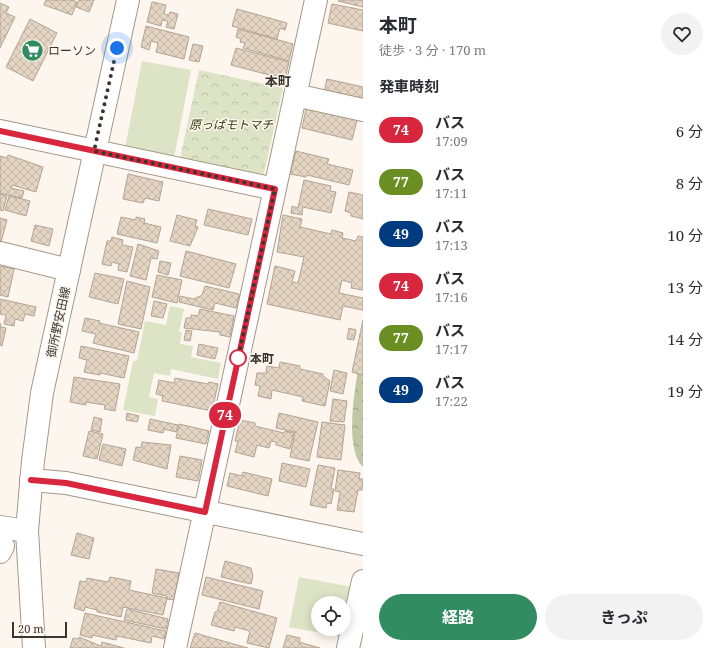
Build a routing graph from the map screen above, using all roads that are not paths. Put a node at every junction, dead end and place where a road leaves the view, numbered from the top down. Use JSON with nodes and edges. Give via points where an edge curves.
{"nodes":[{"id":1,"x":128,"y":0,"type":"edge"},
{"id":2,"x":316,"y":0,"type":"edge"},
{"id":3,"x":295,"y":95,"type":"junction"},
{"id":4,"x":363,"y":110,"type":"edge"},
{"id":5,"x":0,"y":131,"type":"edge"},
{"id":6,"x":94,"y":151,"type":"junction"},
{"id":7,"x":275,"y":189,"type":"junction"},
{"id":8,"x":0,"y":253,"type":"edge"},
{"id":9,"x":69,"y":270,"type":"junction"},
{"id":10,"x":31,"y":480,"type":"junction"},
{"id":11,"x":205,"y":512,"type":"junction"},
{"id":12,"x":27,"y":531,"type":"junction"},
{"id":13,"x":1,"y":542,"type":"edge"},
{"id":14,"x":363,"y":544,"type":"edge"},
{"id":15,"x":363,"y":581,"type":"edge"},
{"id":16,"x":34,"y":648,"type":"edge"},
{"id":17,"x":175,"y":648,"type":"edge"},
{"id":18,"x":348,"y":648,"type":"edge"}],
"edges":[{"from":1,"to":6,"type":"street","name":"御所野安田線"},
{"from":2,"to":3,"type":"street"},
{"from":3,"to":4,"type":"street"},
{"from":3,"to":7,"type":"street"},
{"from":5,"to":6,"type":"street"},
{"from":6,"to":7,"type":"street"},
{"from":6,"to":9,"type":"street","name":"御所野安田線"},
{"from":7,"to":11,"type":"street"},
{"from":8,"to":9,"type":"street"},
{"from":9,"to":10,"type":"street","name":"御所野安田線","via":[[42,393]]},
{"from":10,"to":11,"type":"street","via":[[66,483]]},
{"from":10,"to":12,"type":"street","name":"御所野安田線"},
{"from":11,"to":14,"type":"street"},
{"from":11,"to":17,"type":"street"},
{"from":12,"to":13,"type":"street"},
{"from":12,"to":16,"type":"street","name":"御所野安田線"},
{"from":15,"to":18,"type":"street"}]}
